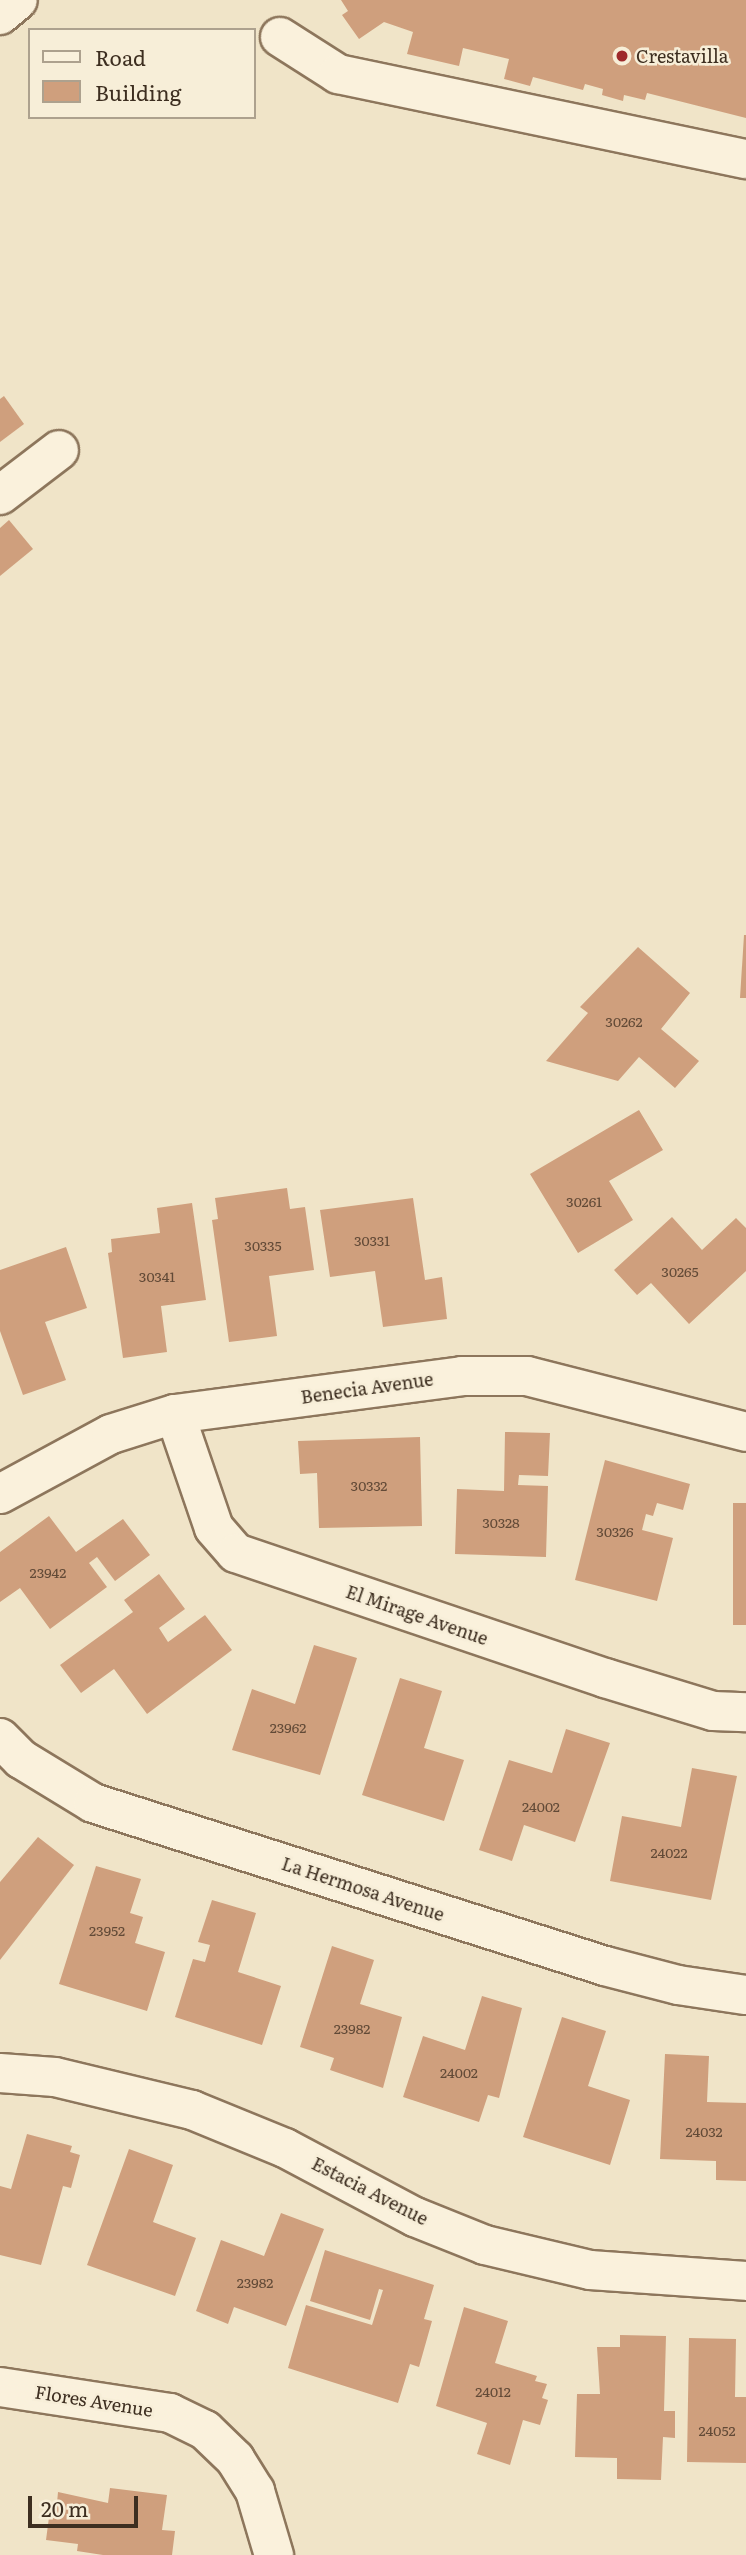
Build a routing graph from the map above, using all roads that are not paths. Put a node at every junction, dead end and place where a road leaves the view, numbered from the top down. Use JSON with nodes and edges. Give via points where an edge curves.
{"nodes":[{"id":1,"x":18,"y":0,"type":"edge"},
{"id":2,"x":0,"y":15,"type":"edge"},
{"id":3,"x":280,"y":37,"type":"dead end"},
{"id":4,"x":746,"y":159,"type":"edge"},
{"id":5,"x":60,"y":450,"type":"dead end"},
{"id":6,"x":0,"y":495,"type":"edge"},
{"id":7,"x":176,"y":1414,"type":"junction"},
{"id":8,"x":746,"y":1432,"type":"edge"},
{"id":9,"x":0,"y":1494,"type":"edge"},
{"id":10,"x":746,"y":1712,"type":"edge"},
{"id":11,"x":0,"y":1738,"type":"edge"},
{"id":12,"x":746,"y":1996,"type":"edge"},
{"id":13,"x":0,"y":2073,"type":"edge"},
{"id":14,"x":746,"y":2281,"type":"edge"},
{"id":15,"x":0,"y":2387,"type":"edge"},
{"id":16,"x":274,"y":2555,"type":"edge"}],
"edges":[{"from":1,"to":2,"type":"street"},
{"from":3,"to":4,"type":"street","via":[[338,75]]},
{"from":5,"to":6,"type":"street"},
{"from":7,"to":8,"type":"street","name":"Benecia Avenue","via":[[462,1376],[527,1376]]},
{"from":7,"to":9,"type":"street","name":"Benecia Avenue","via":[[111,1434]]},
{"from":7,"to":10,"type":"street","name":"El Mirage Avenue","via":[[214,1528],[236,1553],[605,1678],[713,1711]]},
{"from":11,"to":12,"type":"street","name":"La Hermosa Avenue","via":[[21,1759],[93,1803],[605,1966]]},
{"from":13,"to":14,"type":"street","name":"Estacia Avenue","via":[[77,2082],[192,2110],[285,2148],[415,2217],[485,2245],[590,2270]]},
{"from":15,"to":16,"type":"street","name":"Flores Avenue","via":[[170,2413],[205,2430],[235,2459],[255,2491]]}]}
